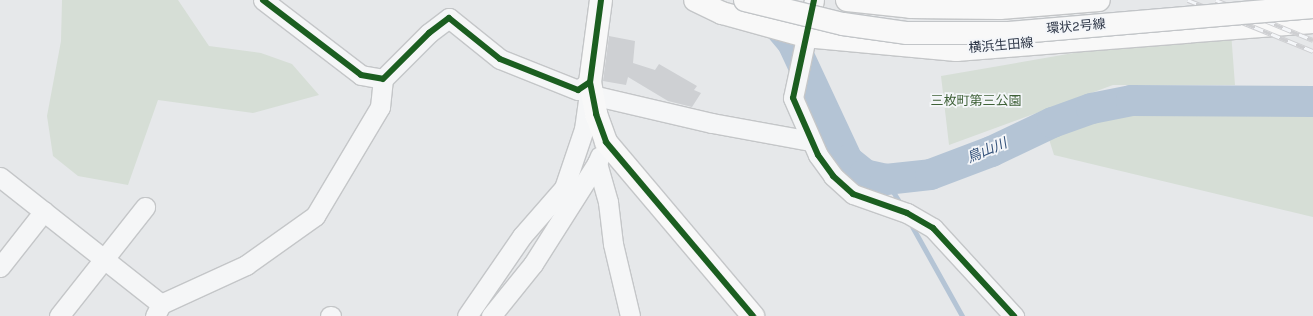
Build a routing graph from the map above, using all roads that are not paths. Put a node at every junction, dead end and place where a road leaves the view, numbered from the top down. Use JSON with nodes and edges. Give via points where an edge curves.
{"nodes":[{"id":1,"x":263,"y":0,"type":"edge"},
{"id":2,"x":601,"y":0,"type":"edge"},
{"id":3,"x":695,"y":0,"type":"edge"},
{"id":4,"x":745,"y":0,"type":"edge"},
{"id":5,"x":814,"y":0,"type":"edge"},
{"id":6,"x":848,"y":0,"type":"edge"},
{"id":7,"x":955,"y":0,"type":"edge"},
{"id":8,"x":1064,"y":0,"type":"edge"},
{"id":9,"x":1099,"y":0,"type":"edge"},
{"id":10,"x":1313,"y":7,"type":"edge"},
{"id":11,"x":1313,"y":22,"type":"edge"},
{"id":12,"x":804,"y":36,"type":"junction"},
{"id":13,"x":383,"y":80,"type":"junction"},
{"id":14,"x":591,"y":88,"type":"junction"},
{"id":15,"x":811,"y":141,"type":"junction"},
{"id":16,"x":606,"y":142,"type":"junction"},
{"id":17,"x":597,"y":163,"type":"junction"},
{"id":18,"x":0,"y":177,"type":"edge"},
{"id":19,"x":145,"y":207,"type":"dead end"},
{"id":20,"x":44,"y":211,"type":"junction"},
{"id":21,"x":104,"y":259,"type":"junction"},
{"id":22,"x":0,"y":267,"type":"edge"},
{"id":23,"x":158,"y":310,"type":"edge"},
{"id":24,"x":59,"y":316,"type":"edge"},
{"id":25,"x":467,"y":316,"type":"edge"},
{"id":26,"x":492,"y":316,"type":"edge"},
{"id":27,"x":630,"y":316,"type":"edge"},
{"id":28,"x":753,"y":316,"type":"edge"},
{"id":29,"x":1014,"y":316,"type":"edge"}],
"edges":[{"from":1,"to":13,"type":"street","via":[[361,75]]},
{"from":2,"to":14,"type":"main road"},
{"from":3,"to":12,"type":"main road","name":"横浜生田線","via":[[722,13]]},
{"from":4,"to":10,"type":"main road","name":"環状2号線","bridge":true,"via":[[843,24],[907,33],[1009,32]]},
{"from":5,"to":12,"type":"street"},
{"from":6,"to":9,"type":"main road","name":"環状2号線","via":[[911,7],[1000,8]]},
{"from":7,"to":8,"type":"main road","via":[[986,4]]},
{"from":11,"to":12,"type":"main road","name":"横浜生田線","via":[[956,50]]},
{"from":12,"to":15,"type":"street","via":[[793,98]]},
{"from":13,"to":14,"type":"street","via":[[429,33],[449,18],[500,59],[578,90]]},
{"from":13,"to":23,"type":"street","via":[[380,107],[315,216],[246,265]]},
{"from":14,"to":15,"type":"street","via":[[712,123]]},
{"from":14,"to":16,"type":"main road"},
{"from":14,"to":25,"type":"street","via":[[584,129],[564,188],[522,236]]},
{"from":15,"to":29,"type":"street","via":[[833,176],[854,194],[907,213],[933,228]]},
{"from":16,"to":17,"type":"street"},
{"from":16,"to":28,"type":"main road"},
{"from":17,"to":26,"type":"street","via":[[533,264]]},
{"from":17,"to":27,"type":"street","via":[[608,202],[613,244]]},
{"from":18,"to":20,"type":"street"},
{"from":19,"to":21,"type":"street"},
{"from":20,"to":21,"type":"street"},
{"from":20,"to":22,"type":"street"},
{"from":21,"to":23,"type":"street"},
{"from":21,"to":24,"type":"street"}]}
